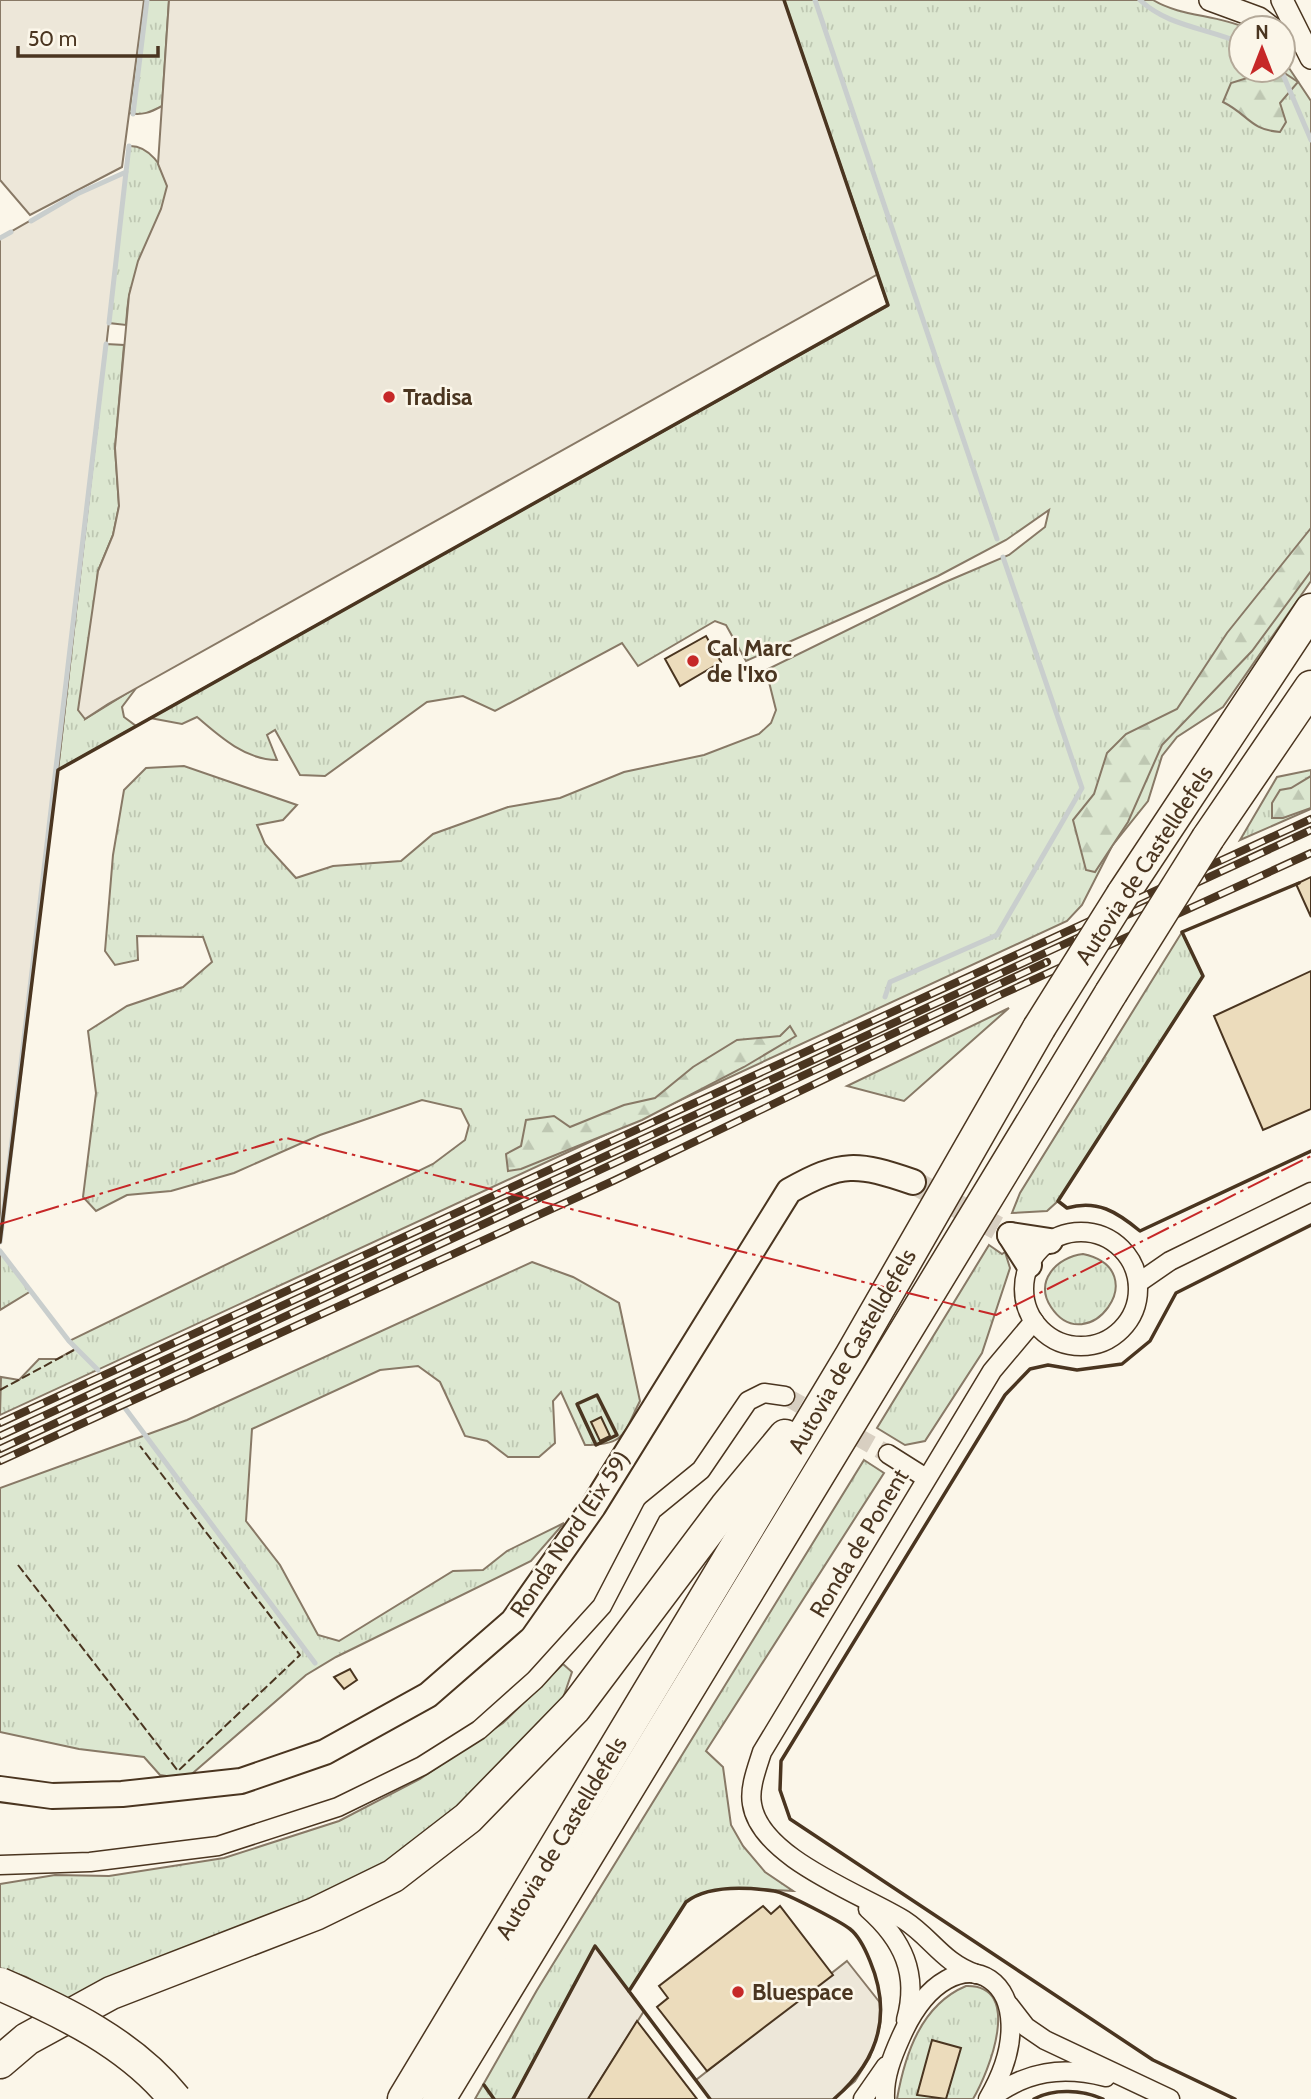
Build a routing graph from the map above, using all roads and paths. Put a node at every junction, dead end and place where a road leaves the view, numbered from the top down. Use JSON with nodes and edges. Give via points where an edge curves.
{"nodes":[{"id":1,"x":1210,"y":0,"type":"edge"},
{"id":2,"x":1282,"y":0,"type":"edge"},
{"id":3,"x":1248,"y":14,"type":"edge"},
{"id":4,"x":1297,"y":55,"type":"edge"},
{"id":5,"x":1311,"y":58,"type":"edge"},
{"id":6,"x":1311,"y":72,"type":"edge"},
{"id":7,"x":1311,"y":610,"type":"edge"},
{"id":8,"x":1311,"y":687,"type":"edge"},
{"id":9,"x":914,"y":1182,"type":"tunnel mouth"},
{"id":10,"x":1311,"y":1192,"type":"edge"},
{"id":11,"x":1050,"y":1241,"type":"joint"},
{"id":12,"x":1129,"y":1260,"type":"junction"},
{"id":13,"x":1170,"y":1261,"type":"junction"},
{"id":14,"x":1029,"y":1265,"type":"joint"},
{"id":15,"x":1138,"y":1283,"type":"junction"},
{"id":16,"x":1034,"y":1321,"type":"junction"},
{"id":17,"x":850,"y":1356,"type":"junction"},
{"id":18,"x":785,"y":1396,"type":"tunnel mouth"},
{"id":19,"x":888,"y":1454,"type":"tunnel mouth"},
{"id":20,"x":926,"y":1478,"type":"junction"},
{"id":21,"x":0,"y":1789,"type":"edge"},
{"id":22,"x":0,"y":1865,"type":"edge"},
{"id":23,"x":841,"y":1888,"type":"junction"},
{"id":24,"x":566,"y":1892,"type":"junction"},
{"id":25,"x":976,"y":1973,"type":"junction"},
{"id":26,"x":0,"y":1984,"type":"edge"},
{"id":27,"x":1008,"y":2004,"type":"junction"},
{"id":28,"x":903,"y":2032,"type":"junction"},
{"id":29,"x":893,"y":2054,"type":"junction"},
{"id":30,"x":0,"y":2062,"type":"edge"},
{"id":31,"x":1143,"y":2087,"type":"junction"},
{"id":32,"x":175,"y":2099,"type":"edge"},
{"id":33,"x":404,"y":2099,"type":"edge"},
{"id":34,"x":439,"y":2099,"type":"edge"},
{"id":35,"x":463,"y":2099,"type":"edge"},
{"id":36,"x":863,"y":2099,"type":"edge"},
{"id":37,"x":885,"y":2099,"type":"edge"},
{"id":38,"x":989,"y":2099,"type":"edge"},
{"id":39,"x":1170,"y":2099,"type":"edge"}],
"edges":[{"from":1,"to":3,"type":"street"},
{"from":2,"to":5,"type":"street"},
{"from":4,"to":6,"type":"street"},
{"from":7,"to":17,"type":"highway","name":"Autovia de Castelldefels","bridge":true,"via":[[1040,1028]]},
{"from":8,"to":24,"type":"highway","name":"Autovia de Castelldefels","bridge":true,"via":[[1208,838],[1111,993]]},
{"from":9,"to":21,"type":"main road","name":"Ronda Nord (Eix 59)","via":[[850,1167],[823,1171],[789,1191],[593,1507],[513,1621],[428,1695],[325,1752],[241,1780],[122,1794],[52,1796]]},
{"from":10,"to":13,"type":"street"},
{"from":11,"to":12,"type":"street","via":[[1068,1233],[1087,1232],[1121,1248]]},
{"from":11,"to":14,"type":"main road","via":[[1010,1235]]},
{"from":12,"to":13,"type":"street"},
{"from":12,"to":15,"type":"street"},
{"from":13,"to":15,"type":"street"},
{"from":14,"to":16,"type":"street","via":[[1024,1294]]},
{"from":15,"to":16,"type":"street","via":[[1135,1310],[1125,1325],[1096,1344],[1061,1343]]},
{"from":16,"to":20,"type":"street","name":"Ronda de Ponent","via":[[992,1371]]},
{"from":17,"to":30,"type":"highway","via":[[726,1507],[575,1708],[468,1818],[393,1876],[315,1914],[111,1993],[27,2039]]},
{"from":17,"to":33,"type":"highway","name":"Autovia de Castelldefels"},
{"from":18,"to":22,"type":"street","via":[[764,1393],[747,1401],[701,1470],[652,1510],[602,1606],[535,1680],[479,1730],[422,1766],[338,1807],[218,1846],[90,1862]]},
{"from":19,"to":20,"type":"street"},
{"from":20,"to":23,"type":"street","name":"Ronda de Ponent","via":[[762,1752],[754,1777],[751,1802],[757,1824],[771,1842]]},
{"from":23,"to":25,"type":"street","via":[[903,1920],[956,1967]]},
{"from":23,"to":28,"type":"street","via":[[890,1930],[903,1950],[912,1985]]},
{"from":24,"to":34,"type":"highway","name":"Autovia de Castelldefels"},
{"from":24,"to":35,"type":"highway"},
{"from":25,"to":27,"type":"street","via":[[995,1980]]},
{"from":25,"to":28,"type":"street","via":[[938,1987]]},
{"from":26,"to":32,"type":"highway","bridge":true,"via":[[92,2029],[131,2057]]},
{"from":27,"to":31,"type":"street","via":[[1026,2027],[1045,2040]]},
{"from":27,"to":38,"type":"street","via":[[1007,2051]]},
{"from":28,"to":29,"type":"street"},
{"from":29,"to":36,"type":"street"},
{"from":29,"to":37,"type":"street"},
{"from":31,"to":38,"type":"street","via":[[1055,2070],[1031,2075]]},
{"from":31,"to":39,"type":"street"}]}
